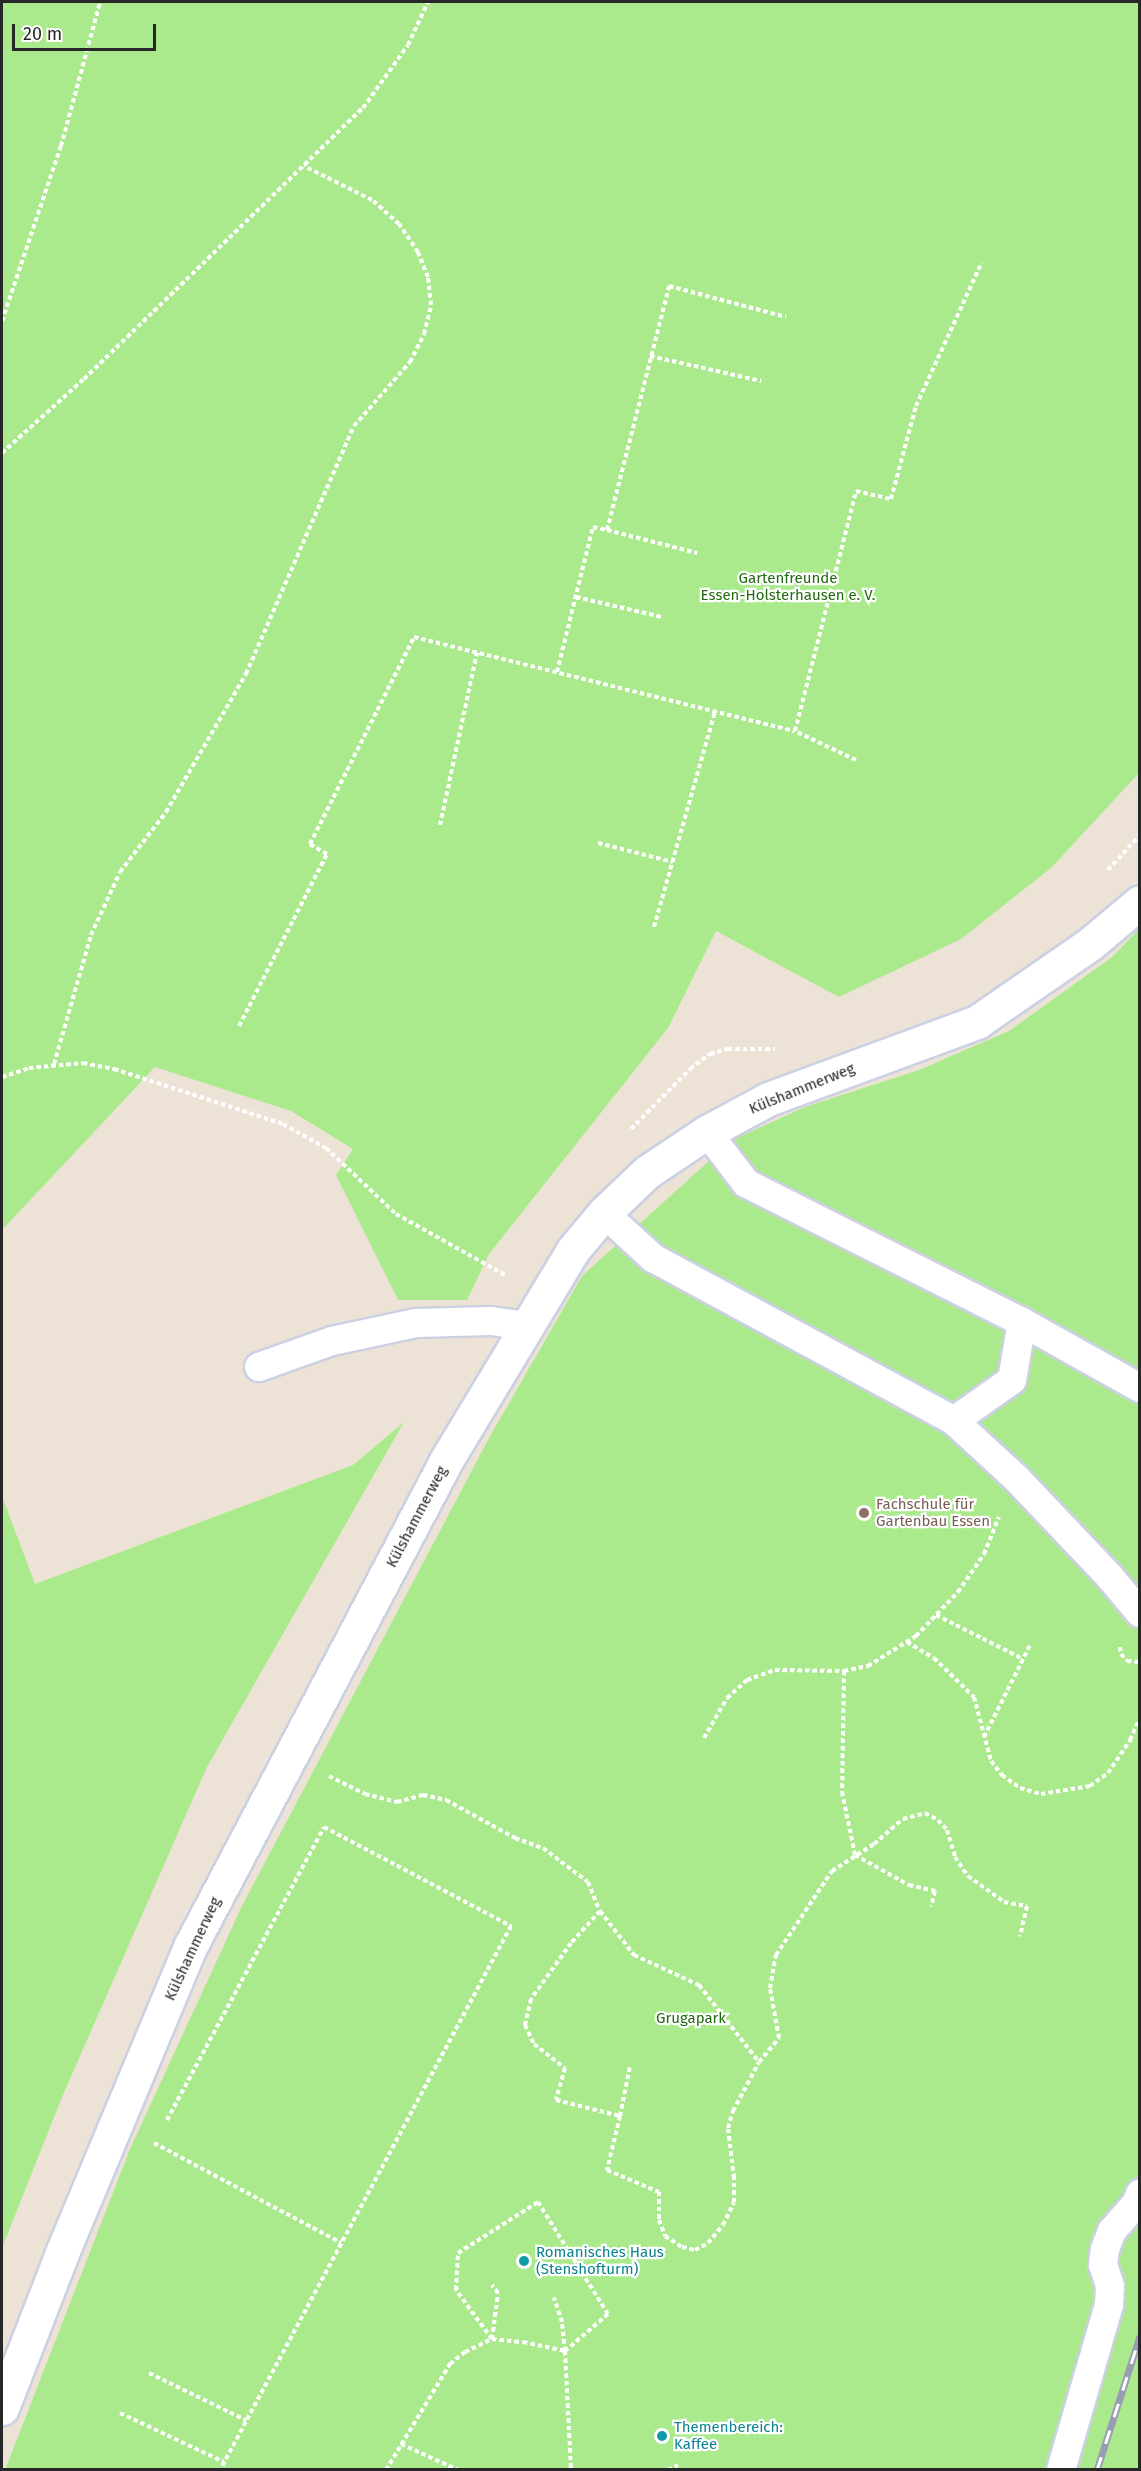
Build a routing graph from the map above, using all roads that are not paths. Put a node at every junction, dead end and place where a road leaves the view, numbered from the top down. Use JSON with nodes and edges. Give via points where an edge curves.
{"nodes":[{"id":1,"x":1140,"y":902,"type":"edge"},
{"id":2,"x":707,"y":1132,"type":"junction"},
{"id":3,"x":604,"y":1213,"type":"junction"},
{"id":4,"x":1022,"y":1322,"type":"junction"},
{"id":5,"x":526,"y":1326,"type":"junction"},
{"id":6,"x":259,"y":1367,"type":"dead end"},
{"id":7,"x":1140,"y":1388,"type":"edge"},
{"id":8,"x":954,"y":1421,"type":"junction"},
{"id":9,"x":1140,"y":1613,"type":"edge"},
{"id":10,"x":1140,"y":2194,"type":"edge"},
{"id":11,"x":2,"y":2408,"type":"edge"},
{"id":12,"x":1061,"y":2469,"type":"edge"}],
"edges":[{"from":1,"to":2,"type":"street","name":"Külshammerweg","via":[[1090,944],[977,1022],[768,1099]]},
{"from":2,"to":3,"type":"street","name":"Külshammerweg","via":[[647,1172]]},
{"from":2,"to":4,"type":"lane","via":[[746,1183]]},
{"from":3,"to":5,"type":"street","name":"Külshammerweg","via":[[573,1250]]},
{"from":3,"to":8,"type":"lane","via":[[653,1258]]},
{"from":4,"to":7,"type":"lane"},
{"from":4,"to":8,"type":"lane","via":[[1012,1380]]},
{"from":5,"to":6,"type":"lane","via":[[491,1321],[417,1323],[332,1341]]},
{"from":5,"to":11,"type":"street","name":"Külshammerweg","via":[[447,1459],[191,1945],[62,2253]]},
{"from":8,"to":9,"type":"lane","via":[[1016,1478]]},
{"from":10,"to":12,"type":"lane","via":[[1112,2231],[1105,2249],[1103,2265],[1110,2286],[1109,2305]]}]}
